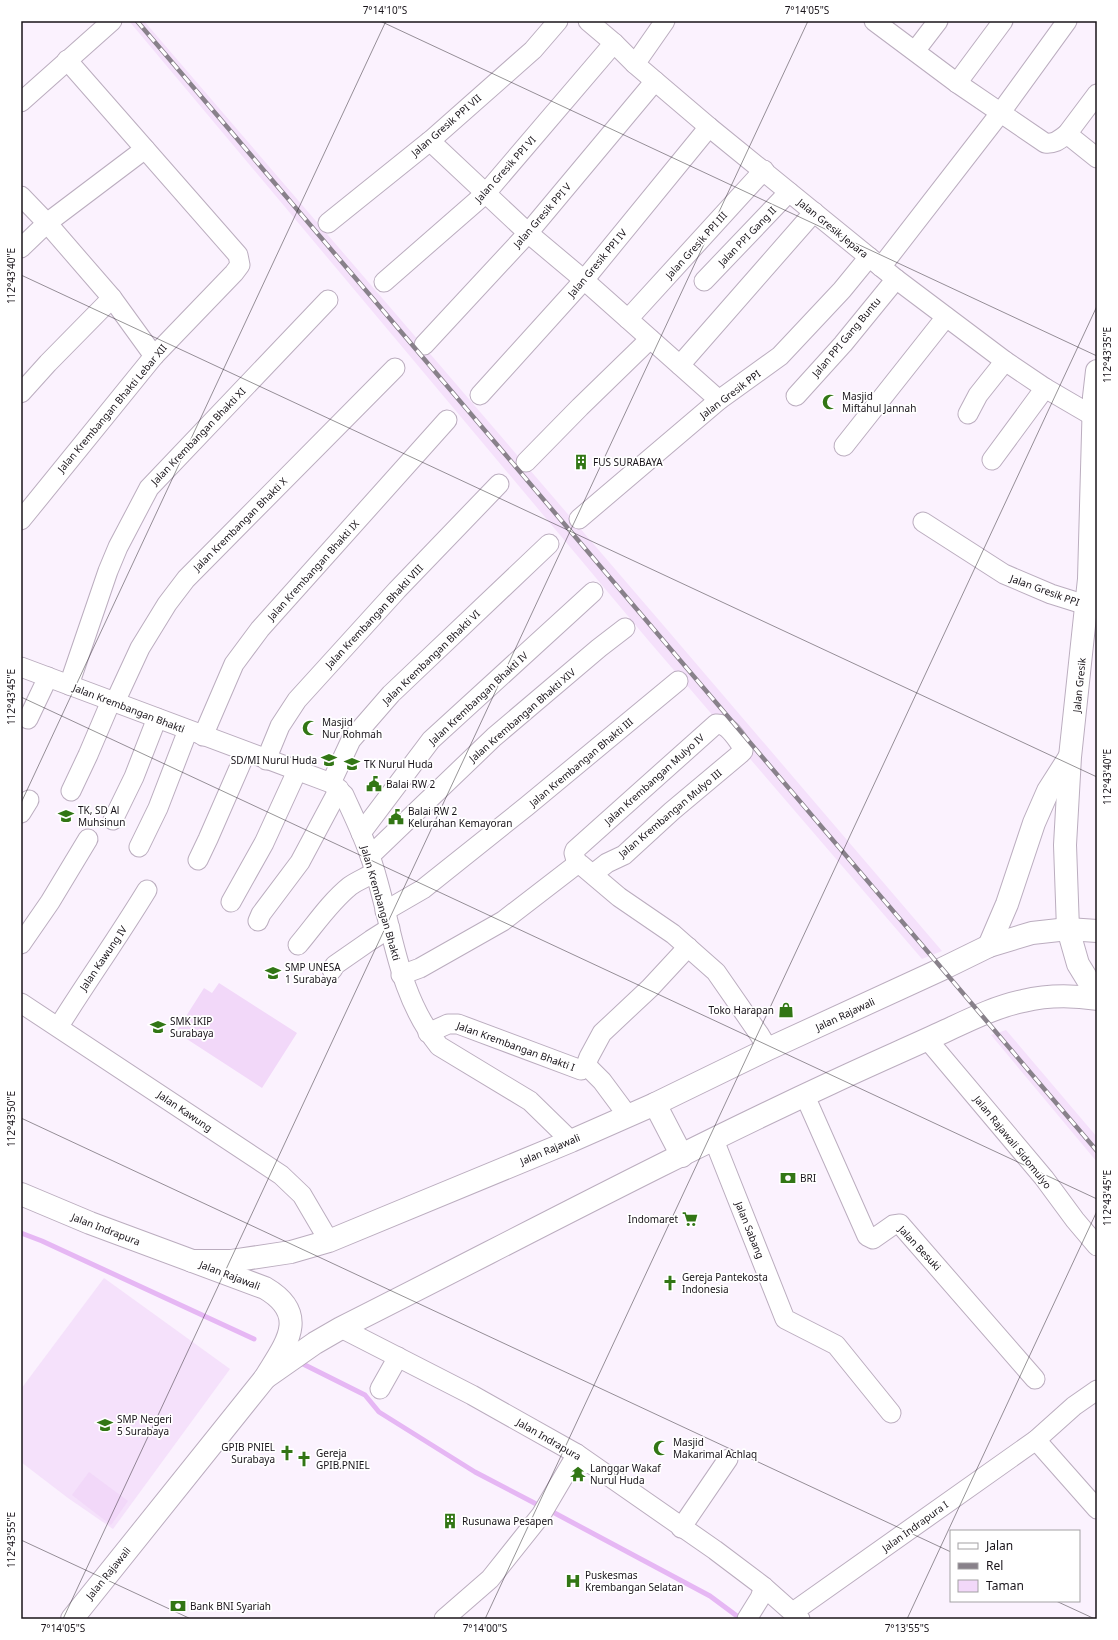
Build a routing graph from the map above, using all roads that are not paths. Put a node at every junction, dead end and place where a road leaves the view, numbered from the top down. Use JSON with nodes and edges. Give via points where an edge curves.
{"nodes":[{"id":1,"x":112,"y":21,"type":"edge"},
{"id":2,"x":558,"y":21,"type":"edge"},
{"id":3,"x":588,"y":21,"type":"edge"},
{"id":4,"x":665,"y":21,"type":"edge"},
{"id":5,"x":874,"y":21,"type":"edge"},
{"id":6,"x":938,"y":21,"type":"edge"},
{"id":7,"x":1003,"y":21,"type":"edge"},
{"id":8,"x":1067,"y":21,"type":"edge"},
{"id":9,"x":614,"y":43,"type":"junction"},
{"id":10,"x":915,"y":51,"type":"junction"},
{"id":11,"x":67,"y":60,"type":"junction"},
{"id":12,"x":637,"y":61,"type":"junction"},
{"id":13,"x":655,"y":81,"type":"junction"},
{"id":14,"x":957,"y":83,"type":"junction"},
{"id":15,"x":1097,"y":94,"type":"edge"},
{"id":16,"x":21,"y":102,"type":"edge"},
{"id":17,"x":1000,"y":112,"type":"junction"},
{"id":18,"x":709,"y":127,"type":"junction"},
{"id":19,"x":1067,"y":134,"type":"junction"},
{"id":20,"x":430,"y":141,"type":"junction"},
{"id":21,"x":145,"y":149,"type":"junction"},
{"id":22,"x":1097,"y":158,"type":"edge"},
{"id":23,"x":764,"y":170,"type":"junction"},
{"id":24,"x":789,"y":192,"type":"junction"},
{"id":25,"x":486,"y":193,"type":"junction"},
{"id":26,"x":21,"y":196,"type":"edge"},
{"id":27,"x":814,"y":212,"type":"junction"},
{"id":28,"x":47,"y":223,"type":"junction"},
{"id":29,"x":328,"y":223,"type":"dead end"},
{"id":30,"x":528,"y":233,"type":"junction"},
{"id":31,"x":21,"y":248,"type":"edge"},
{"id":32,"x":875,"y":262,"type":"junction"},
{"id":33,"x":896,"y":279,"type":"junction"},
{"id":34,"x":584,"y":280,"type":"junction"},
{"id":35,"x":704,"y":281,"type":"dead end"},
{"id":36,"x":384,"y":282,"type":"dead end"},
{"id":37,"x":112,"y":298,"type":"junction"},
{"id":38,"x":328,"y":300,"type":"dead end"},
{"id":39,"x":946,"y":317,"type":"junction"},
{"id":40,"x":628,"y":319,"type":"junction"},
{"id":41,"x":650,"y":339,"type":"junction"},
{"id":42,"x":424,"y":345,"type":"dead end"},
{"id":43,"x":154,"y":356,"type":"junction"},
{"id":44,"x":1005,"y":361,"type":"junction"},
{"id":45,"x":680,"y":365,"type":"junction"},
{"id":46,"x":395,"y":368,"type":"dead end"},
{"id":47,"x":1097,"y":371,"type":"edge"},
{"id":48,"x":1045,"y":388,"type":"junction"},
{"id":49,"x":21,"y":393,"type":"edge"},
{"id":50,"x":480,"y":395,"type":"dead end"},
{"id":51,"x":796,"y":396,"type":"dead end"},
{"id":52,"x":719,"y":400,"type":"junction"},
{"id":53,"x":1095,"y":402,"type":"edge"},
{"id":54,"x":968,"y":414,"type":"dead end"},
{"id":55,"x":447,"y":420,"type":"dead end"},
{"id":56,"x":844,"y":446,"type":"dead end"},
{"id":57,"x":992,"y":460,"type":"dead end"},
{"id":58,"x":526,"y":462,"type":"dead end"},
{"id":59,"x":499,"y":484,"type":"dead end"},
{"id":60,"x":579,"y":519,"type":"dead end"},
{"id":61,"x":21,"y":520,"type":"edge"},
{"id":62,"x":923,"y":522,"type":"dead end"},
{"id":63,"x":549,"y":544,"type":"dead end"},
{"id":64,"x":593,"y":592,"type":"dead end"},
{"id":65,"x":1086,"y":605,"type":"junction"},
{"id":66,"x":625,"y":628,"type":"dead end"},
{"id":67,"x":21,"y":667,"type":"edge"},
{"id":68,"x":48,"y":677,"type":"junction"},
{"id":69,"x":678,"y":681,"type":"dead end"},
{"id":70,"x":69,"y":685,"type":"junction"},
{"id":71,"x":113,"y":702,"type":"junction"},
{"id":72,"x":157,"y":718,"type":"junction"},
{"id":73,"x":28,"y":719,"type":"dead end"},
{"id":74,"x":196,"y":733,"type":"junction"},
{"id":75,"x":743,"y":748,"type":"joint"},
{"id":76,"x":246,"y":752,"type":"junction"},
{"id":77,"x":1070,"y":757,"type":"junction"},
{"id":78,"x":266,"y":760,"type":"junction"},
{"id":79,"x":297,"y":771,"type":"junction"},
{"id":80,"x":335,"y":786,"type":"junction"},
{"id":81,"x":71,"y":791,"type":"dead end"},
{"id":82,"x":113,"y":820,"type":"dead end"},
{"id":83,"x":361,"y":833,"type":"junction"},
{"id":84,"x":88,"y":839,"type":"dead end"},
{"id":85,"x":139,"y":847,"type":"dead end"},
{"id":86,"x":198,"y":860,"type":"dead end"},
{"id":87,"x":372,"y":864,"type":"junction"},
{"id":88,"x":584,"y":868,"type":"junction"},
{"id":89,"x":147,"y":890,"type":"dead end"},
{"id":90,"x":231,"y":902,"type":"dead end"},
{"id":91,"x":258,"y":920,"type":"dead end"},
{"id":92,"x":388,"y":920,"type":"junction"},
{"id":93,"x":1068,"y":929,"type":"junction"},
{"id":94,"x":1097,"y":931,"type":"edge"},
{"id":95,"x":21,"y":944,"type":"edge"},
{"id":96,"x":298,"y":945,"type":"dead end"},
{"id":97,"x":989,"y":946,"type":"junction"},
{"id":98,"x":688,"y":947,"type":"junction"},
{"id":99,"x":332,"y":970,"type":"dead end"},
{"id":100,"x":401,"y":975,"type":"junction"},
{"id":101,"x":1097,"y":991,"type":"edge"},
{"id":102,"x":1097,"y":999,"type":"edge"},
{"id":103,"x":21,"y":1003,"type":"edge"},
{"id":104,"x":59,"y":1026,"type":"junction"},
{"id":105,"x":428,"y":1033,"type":"junction"},
{"id":106,"x":927,"y":1039,"type":"junction"},
{"id":107,"x":768,"y":1049,"type":"junction"},
{"id":108,"x":586,"y":1065,"type":"junction"},
{"id":109,"x":805,"y":1096,"type":"junction"},
{"id":110,"x":655,"y":1104,"type":"junction"},
{"id":111,"x":628,"y":1116,"type":"junction"},
{"id":112,"x":714,"y":1140,"type":"junction"},
{"id":113,"x":571,"y":1141,"type":"junction"},
{"id":114,"x":682,"y":1156,"type":"junction"},
{"id":115,"x":21,"y":1194,"type":"edge"},
{"id":116,"x":329,"y":1241,"type":"junction"},
{"id":117,"x":1097,"y":1246,"type":"edge"},
{"id":118,"x":192,"y":1261,"type":"junction"},
{"id":119,"x":341,"y":1328,"type":"junction"},
{"id":120,"x":398,"y":1357,"type":"junction"},
{"id":121,"x":265,"y":1378,"type":"junction"},
{"id":122,"x":1035,"y":1379,"type":"dead end"},
{"id":123,"x":380,"y":1389,"type":"dead end"},
{"id":124,"x":1097,"y":1390,"type":"edge"},
{"id":125,"x":891,"y":1413,"type":"dead end"},
{"id":126,"x":1036,"y":1440,"type":"junction"},
{"id":127,"x":577,"y":1454,"type":"junction"},
{"id":128,"x":728,"y":1459,"type":"dead end"},
{"id":129,"x":1095,"y":1503,"type":"edge"},
{"id":130,"x":681,"y":1528,"type":"junction"},
{"id":131,"x":762,"y":1592,"type":"junction"},
{"id":132,"x":796,"y":1615,"type":"edge"},
{"id":133,"x":72,"y":1619,"type":"edge"},
{"id":134,"x":444,"y":1619,"type":"edge"},
{"id":135,"x":747,"y":1619,"type":"edge"}],
"edges":[{"from":1,"to":11,"type":"street"},
{"from":2,"to":20,"type":"street","name":"Jalan Gresik PPI VII","via":[[533,50]]},
{"from":3,"to":9,"type":"street","name":"Jalan Gresik Jepara"},
{"from":4,"to":12,"type":"street"},
{"from":5,"to":10,"type":"street"},
{"from":6,"to":10,"type":"street"},
{"from":7,"to":14,"type":"street"},
{"from":8,"to":17,"type":"street","name":"Jalan Gresik PPI"},
{"from":9,"to":12,"type":"street","name":"Jalan Gresik Jepara"},
{"from":9,"to":25,"type":"street","name":"Jalan Gresik PPI VI"},
{"from":10,"to":14,"type":"street"},
{"from":11,"to":16,"type":"street"},
{"from":11,"to":21,"type":"street"},
{"from":12,"to":13,"type":"street","name":"Jalan Gresik Jepara"},
{"from":13,"to":18,"type":"street","name":"Jalan Gresik Jepara"},
{"from":13,"to":30,"type":"street","name":"Jalan Gresik PPI V"},
{"from":14,"to":17,"type":"street"},
{"from":15,"to":19,"type":"street"},
{"from":17,"to":19,"type":"street","via":[[1045,143],[1052,144]]},
{"from":17,"to":32,"type":"street","name":"Jalan Gresik PPI"},
{"from":18,"to":23,"type":"street","name":"Jalan Gresik Jepara"},
{"from":18,"to":34,"type":"street","name":"Jalan Gresik PPI IV"},
{"from":19,"to":22,"type":"street"},
{"from":20,"to":25,"type":"street"},
{"from":20,"to":29,"type":"street","name":"Jalan Gresik PPI VII"},
{"from":21,"to":28,"type":"street"},
{"from":21,"to":43,"type":"street","name":"Jalan Krembangan Bhakti Lebar XII","via":[[238,255],[240,265]]},
{"from":23,"to":24,"type":"street","name":"Jalan Gresik Jepara"},
{"from":23,"to":40,"type":"street","name":"Jalan Gresik PPI III"},
{"from":24,"to":27,"type":"street","name":"Jalan Gresik Jepara"},
{"from":24,"to":35,"type":"street","name":"Jalan PPI Gang II"},
{"from":25,"to":30,"type":"street"},
{"from":25,"to":36,"type":"street","name":"Jalan Gresik PPI VI"},
{"from":26,"to":28,"type":"street"},
{"from":27,"to":32,"type":"street","name":"Jalan Gresik Jepara"},
{"from":27,"to":45,"type":"street"},
{"from":28,"to":31,"type":"street"},
{"from":28,"to":37,"type":"street"},
{"from":30,"to":34,"type":"street"},
{"from":30,"to":42,"type":"street","name":"Jalan Gresik PPI V"},
{"from":32,"to":33,"type":"street","name":"Jalan Gresik Jepara"},
{"from":32,"to":52,"type":"street","name":"Jalan Gresik PPI","via":[[842,290],[780,356]]},
{"from":33,"to":39,"type":"street","name":"Jalan Gresik Jepara"},
{"from":33,"to":51,"type":"street","name":"Jalan PPI Gang Buntu"},
{"from":34,"to":40,"type":"street"},
{"from":34,"to":50,"type":"street","name":"Jalan Gresik PPI IV"},
{"from":37,"to":43,"type":"street"},
{"from":37,"to":49,"type":"street"},
{"from":38,"to":70,"type":"street","name":"Jalan Krembangan Bhakti XI","via":[[149,488],[108,571]]},
{"from":39,"to":44,"type":"street","name":"Jalan Gresik Jepara"},
{"from":39,"to":56,"type":"street"},
{"from":40,"to":41,"type":"street"},
{"from":41,"to":45,"type":"street"},
{"from":41,"to":58,"type":"street"},
{"from":43,"to":61,"type":"street","name":"Jalan Krembangan Bhakti Lebar XII"},
{"from":44,"to":48,"type":"street","name":"Jalan Gresik Jepara"},
{"from":44,"to":54,"type":"street","via":[[978,395]]},
{"from":45,"to":52,"type":"street"},
{"from":46,"to":71,"type":"street","name":"Jalan Krembangan Bhakti X","via":[[186,578],[140,648]]},
{"from":47,"to":53,"type":"main road","name":"Jalan Gresik"},
{"from":48,"to":53,"type":"street","name":"Jalan Gresik Jepara"},
{"from":48,"to":57,"type":"street"},
{"from":52,"to":60,"type":"street","name":"Jalan Gresik PPI"},
{"from":53,"to":65,"type":"main road","name":"Jalan Gresik"},
{"from":55,"to":74,"type":"street","name":"Jalan Krembangan Bhakti IX","via":[[260,629],[234,664]]},
{"from":59,"to":78,"type":"street","name":"Jalan Krembangan Bhakti VIII","via":[[397,590],[297,700],[280,726]]},
{"from":62,"to":65,"type":"street","name":"Jalan Gresik PPI","via":[[1004,574],[1030,586]]},
{"from":63,"to":80,"type":"street","name":"Jalan Krembangan Bhakti VI","via":[[390,694],[351,740]]},
{"from":64,"to":83,"type":"street","name":"Jalan Krembangan Bhakti IV","via":[[431,740]]},
{"from":65,"to":77,"type":"main road","name":"Jalan Gresik"},
{"from":66,"to":87,"type":"street","name":"Jalan Krembangan Bhakti XIV","via":[[494,737]]},
{"from":67,"to":68,"type":"street","name":"Jalan Krembangan Bhakti"},
{"from":68,"to":70,"type":"street","name":"Jalan Krembangan Bhakti"},
{"from":68,"to":73,"type":"street"},
{"from":69,"to":92,"type":"street","name":"Jalan Krembangan Bhakti III"},
{"from":70,"to":71,"type":"street","name":"Jalan Krembangan Bhakti"},
{"from":71,"to":72,"type":"street","name":"Jalan Krembangan Bhakti"},
{"from":71,"to":81,"type":"street","name":"Jalan Krembangan Bhakti X"},
{"from":72,"to":74,"type":"street","name":"Jalan Krembangan Bhakti"},
{"from":72,"to":82,"type":"street","via":[[138,768]]},
{"from":74,"to":76,"type":"street","name":"Jalan Krembangan Bhakti"},
{"from":74,"to":85,"type":"street","name":"Jalan Krembangan Bhakti IX"},
{"from":75,"to":88,"type":"street","name":"Jalan Krembangan Mulyo III","via":[[740,754],[624,855],[607,863]]},
{"from":75,"to":88,"type":"street","name":"Jalan Krembangan Mulyo IV","via":[[727,728],[716,724],[575,850],[574,853]]},
{"from":76,"to":78,"type":"street","name":"Jalan Krembangan Bhakti"},
{"from":76,"to":86,"type":"street"},
{"from":77,"to":93,"type":"main road","name":"Jalan Gresik","via":[[1065,845]]},
{"from":77,"to":97,"type":"main road","via":[[1048,791],[1034,823],[1007,904]]},
{"from":78,"to":79,"type":"street","name":"Jalan Krembangan Bhakti"},
{"from":79,"to":80,"type":"street","name":"Jalan Krembangan Bhakti"},
{"from":79,"to":90,"type":"street","via":[[264,843]]},
{"from":80,"to":83,"type":"street","name":"Jalan Krembangan Bhakti","via":[[344,794]]},
{"from":80,"to":91,"type":"street","name":"Jalan Krembangan Bhakti VI","via":[[300,862]]},
{"from":83,"to":87,"type":"street","name":"Jalan Krembangan Bhakti"},
{"from":84,"to":95,"type":"street"},
{"from":87,"to":92,"type":"street","name":"Jalan Krembangan Bhakti"},
{"from":87,"to":96,"type":"street","name":"Jalan Krembangan Bhakti XIV","via":[[327,908]]},
{"from":88,"to":98,"type":"street"},
{"from":88,"to":100,"type":"street","name":"Jalan Krembangan Mulyo III","via":[[503,921],[420,968]]},
{"from":89,"to":104,"type":"street","name":"Jalan Kawung IV"},
{"from":92,"to":99,"type":"street","name":"Jalan Krembangan Bhakti III","via":[[371,940],[335,965]]},
{"from":92,"to":100,"type":"street","name":"Jalan Krembangan Bhakti"},
{"from":93,"to":94,"type":"main road","name":"Jalan Rajawali"},
{"from":93,"to":97,"type":"main road","name":"Jalan Rajawali","via":[[1032,933]]},
{"from":93,"to":101,"type":"main road","name":"Jalan Gresik","via":[[1078,964]]},
{"from":97,"to":107,"type":"main road","name":"Jalan Rajawali"},
{"from":98,"to":107,"type":"street","via":[[716,972]]},
{"from":98,"to":108,"type":"street","via":[[650,988],[602,1033],[588,1056]]},
{"from":100,"to":105,"type":"street","name":"Jalan Krembangan Bhakti"},
{"from":102,"to":106,"type":"main road","name":"Jalan Rajawali","via":[[1058,995],[1022,1001],[981,1015]]},
{"from":103,"to":104,"type":"street","name":"Jalan Kawung"},
{"from":104,"to":116,"type":"street","name":"Jalan Kawung","via":[[281,1175],[302,1195]]},
{"from":105,"to":108,"type":"street","name":"Jalan Krembangan Bhakti I","via":[[448,1024],[458,1024],[580,1070]]},
{"from":105,"to":113,"type":"street","name":"Jalan Krembangan Bhakti","via":[[439,1046],[530,1101]]},
{"from":106,"to":109,"type":"main road","name":"Jalan Rajawali"},
{"from":106,"to":117,"type":"street","name":"Jalan Rajawali Sidomulyo","via":[[1044,1178]]},
{"from":107,"to":110,"type":"main road","name":"Jalan Rajawali"},
{"from":108,"to":111,"type":"street","name":"Jalan Krembangan Bhakti I","via":[[602,1081]]},
{"from":109,"to":112,"type":"main road","name":"Jalan Rajawali"},
{"from":109,"to":122,"type":"street","name":"Jalan Besuki","via":[[867,1236],[873,1239],[893,1225],[900,1224]]},
{"from":110,"to":111,"type":"main road","name":"Jalan Rajawali"},
{"from":110,"to":114,"type":"main road"},
{"from":111,"to":113,"type":"main road","name":"Jalan Rajawali"},
{"from":112,"to":114,"type":"main road","name":"Jalan Rajawali"},
{"from":112,"to":125,"type":"street","name":"Jalan Sabang","via":[[785,1319],[836,1345]]},
{"from":113,"to":116,"type":"main road","name":"Jalan Rajawali"},
{"from":114,"to":119,"type":"main road","name":"Jalan Rajawali"},
{"from":115,"to":118,"type":"main road","name":"Jalan Indrapura"},
{"from":116,"to":118,"type":"main road","name":"Jalan Rajawali","via":[[291,1252],[254,1258]]},
{"from":118,"to":121,"type":"main road","name":"Jalan Rajawali","via":[[265,1288],[277,1295],[288,1310],[291,1331],[289,1339]]},
{"from":119,"to":120,"type":"street","name":"Jalan Indrapura"},
{"from":119,"to":121,"type":"main road","name":"Jalan Rajawali"},
{"from":120,"to":123,"type":"street"},
{"from":120,"to":127,"type":"street","name":"Jalan Indrapura"},
{"from":121,"to":133,"type":"main road","name":"Jalan Rajawali"},
{"from":124,"to":126,"type":"street","name":"Jalan Indrapura I","via":[[1074,1406]]},
{"from":126,"to":129,"type":"street"},
{"from":126,"to":132,"type":"street","name":"Jalan Indrapura I"},
{"from":127,"to":130,"type":"street","name":"Jalan Indrapura"},
{"from":127,"to":134,"type":"street","via":[[541,1515],[490,1579]]},
{"from":128,"to":130,"type":"street"},
{"from":130,"to":131,"type":"street","name":"Jalan Indrapura","via":[[715,1550]]},
{"from":131,"to":132,"type":"street","name":"Jalan Indrapura"},
{"from":131,"to":135,"type":"street"}]}
